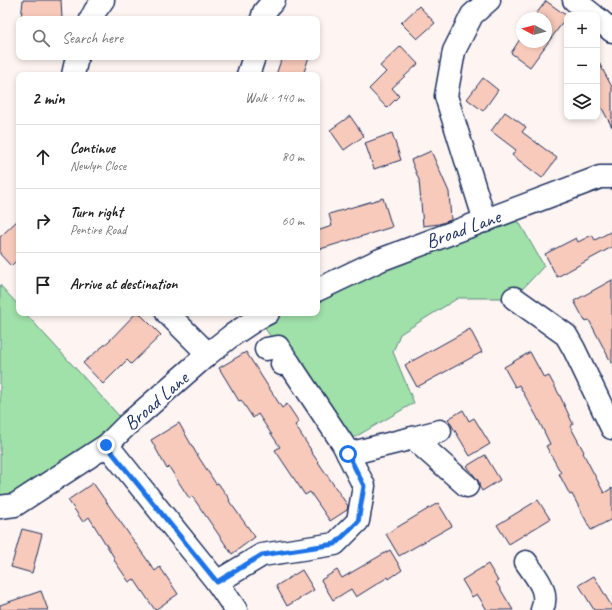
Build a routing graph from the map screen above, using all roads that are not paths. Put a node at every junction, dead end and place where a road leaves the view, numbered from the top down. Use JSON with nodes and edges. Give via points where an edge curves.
{"nodes":[{"id":1,"x":103,"y":0,"type":"edge"},
{"id":2,"x":274,"y":0,"type":"edge"},
{"id":3,"x":489,"y":0,"type":"edge"},
{"id":4,"x":574,"y":0,"type":"edge"},
{"id":5,"x":589,"y":12,"type":"edge"},
{"id":6,"x":92,"y":16,"type":"edge"},
{"id":7,"x":263,"y":16,"type":"edge"},
{"id":8,"x":600,"y":21,"type":"edge"},
{"id":9,"x":612,"y":31,"type":"edge"},
{"id":10,"x":76,"y":60,"type":"edge"},
{"id":11,"x":253,"y":60,"type":"edge"},
{"id":12,"x":74,"y":72,"type":"edge"},
{"id":13,"x":249,"y":72,"type":"edge"},
{"id":14,"x":612,"y":177,"type":"edge"},
{"id":15,"x":485,"y":221,"type":"junction"},
{"id":16,"x":320,"y":289,"type":"edge"},
{"id":17,"x":514,"y":298,"type":"dead end"},
{"id":18,"x":170,"y":316,"type":"edge"},
{"id":19,"x":262,"y":316,"type":"edge"},
{"id":20,"x":266,"y":349,"type":"dead end"},
{"id":21,"x":208,"y":354,"type":"junction"},
{"id":22,"x":612,"y":428,"type":"edge"},
{"id":23,"x":440,"y":431,"type":"dead end"},
{"id":24,"x":413,"y":438,"type":"junction"},
{"id":25,"x":106,"y":445,"type":"junction"},
{"id":26,"x":348,"y":454,"type":"junction"},
{"id":27,"x":467,"y":486,"type":"dead end"},
{"id":28,"x":0,"y":507,"type":"edge"},
{"id":29,"x":526,"y":562,"type":"dead end"},
{"id":30,"x":217,"y":582,"type":"junction"},
{"id":31,"x":236,"y":610,"type":"edge"},
{"id":32,"x":542,"y":610,"type":"edge"}],
"edges":[{"from":1,"to":6,"type":"street"},
{"from":2,"to":7,"type":"street"},
{"from":3,"to":15,"type":"street","via":[[472,16],[454,51],[446,96]]},
{"from":4,"to":5,"type":"street"},
{"from":8,"to":9,"type":"street"},
{"from":10,"to":12,"type":"street"},
{"from":11,"to":13,"type":"street"},
{"from":14,"to":15,"type":"street","name":"Broad Lane","via":[[600,177]]},
{"from":15,"to":16,"type":"street","name":"Broad Lane","via":[[380,260]]},
{"from":17,"to":22,"type":"street","via":[[566,335]]},
{"from":18,"to":21,"type":"street"},
{"from":19,"to":21,"type":"street","name":"Broad Lane"},
{"from":20,"to":26,"type":"street","via":[[278,347],[285,364],[308,391]]},
{"from":21,"to":25,"type":"street","name":"Broad Lane"},
{"from":23,"to":24,"type":"street"},
{"from":24,"to":26,"type":"street"},
{"from":24,"to":27,"type":"street"},
{"from":25,"to":28,"type":"street","name":"Broad Lane","via":[[15,505]]},
{"from":25,"to":30,"type":"street"},
{"from":26,"to":30,"type":"street","via":[[364,486],[358,522],[335,544],[262,555]]},
{"from":29,"to":32,"type":"street","via":[[544,588]]},
{"from":30,"to":31,"type":"street"}]}
